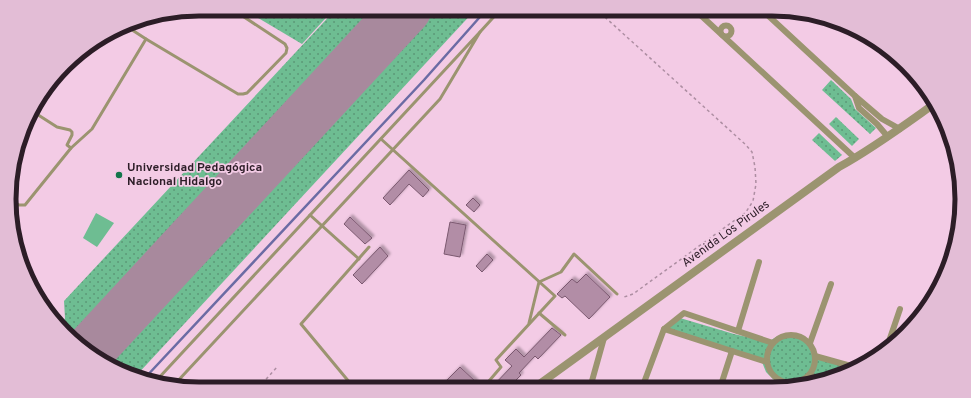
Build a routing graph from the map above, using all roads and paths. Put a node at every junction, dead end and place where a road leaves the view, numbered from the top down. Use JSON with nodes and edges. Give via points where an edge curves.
{"nodes":[{"id":1,"x":243,"y":16,"type":"edge"},
{"id":2,"x":494,"y":16,"type":"edge"},
{"id":3,"x":604,"y":16,"type":"edge"},
{"id":4,"x":702,"y":16,"type":"edge"},
{"id":5,"x":769,"y":16,"type":"edge"},
{"id":6,"x":131,"y":29,"type":"edge"},
{"id":7,"x":480,"y":32,"type":"junction"},
{"id":8,"x":722,"y":35,"type":"junction"},
{"id":9,"x":730,"y":35,"type":"junction"},
{"id":10,"x":146,"y":39,"type":"junction"},
{"id":11,"x":730,"y":43,"type":"junction"},
{"id":12,"x":854,"y":95,"type":"junction"},
{"id":13,"x":930,"y":107,"type":"edge"},
{"id":14,"x":37,"y":114,"type":"edge"},
{"id":15,"x":900,"y":128,"type":"junction"},
{"id":16,"x":888,"y":137,"type":"junction"},
{"id":17,"x":381,"y":139,"type":"junction"},
{"id":18,"x":71,"y":148,"type":"junction"},
{"id":19,"x":392,"y":150,"type":"junction"},
{"id":20,"x":855,"y":158,"type":"junction"},
{"id":21,"x":16,"y":203,"type":"edge"},
{"id":22,"x":310,"y":215,"type":"junction"},
{"id":23,"x":322,"y":225,"type":"junction"},
{"id":24,"x":369,"y":247,"type":"dead end"},
{"id":25,"x":359,"y":259,"type":"junction"},
{"id":26,"x":759,"y":262,"type":"dead end"},
{"id":27,"x":539,"y":282,"type":"junction"},
{"id":28,"x":831,"y":284,"type":"dead end"},
{"id":29,"x":616,"y":294,"type":"joint"},
{"id":30,"x":900,"y":310,"type":"dead end"},
{"id":31,"x":540,"y":313,"type":"junction"},
{"id":32,"x":529,"y":324,"type":"junction"},
{"id":33,"x":664,"y":329,"type":"junction"},
{"id":34,"x":738,"y":330,"type":"junction"},
{"id":35,"x":564,"y":335,"type":"dead end"},
{"id":36,"x":604,"y":338,"type":"junction"},
{"id":37,"x":890,"y":339,"type":"edge"},
{"id":38,"x":773,"y":343,"type":"junction"},
{"id":39,"x":810,"y":343,"type":"junction"},
{"id":40,"x":732,"y":351,"type":"junction"},
{"id":41,"x":815,"y":356,"type":"junction"},
{"id":42,"x":767,"y":362,"type":"junction"},
{"id":43,"x":848,"y":365,"type":"edge"},
{"id":44,"x":278,"y":366,"type":"dead end"},
{"id":45,"x":809,"y":375,"type":"junction"},
{"id":46,"x":160,"y":377,"type":"edge"},
{"id":47,"x":814,"y":377,"type":"edge"},
{"id":48,"x":804,"y":379,"type":"edge"},
{"id":49,"x":178,"y":381,"type":"edge"},
{"id":50,"x":264,"y":382,"type":"edge"},
{"id":51,"x":273,"y":382,"type":"edge"},
{"id":52,"x":293,"y":382,"type":"edge"},
{"id":53,"x":349,"y":382,"type":"edge"},
{"id":54,"x":488,"y":382,"type":"edge"},
{"id":55,"x":542,"y":382,"type":"edge"},
{"id":56,"x":592,"y":382,"type":"edge"},
{"id":57,"x":644,"y":382,"type":"edge"},
{"id":58,"x":722,"y":382,"type":"edge"},
{"id":59,"x":787,"y":382,"type":"edge"}],
"edges":[{"from":1,"to":10,"type":"lane","via":[[285,44],[287,48],[286,53],[247,93],[243,94],[238,94]]},
{"from":2,"to":7,"type":"lane"},
{"from":3,"to":29,"type":"path","via":[[746,145],[752,152],[756,184],[753,201],[746,212],[633,294],[624,297]]},
{"from":4,"to":8,"type":"street"},
{"from":5,"to":12,"type":"street"},
{"from":6,"to":10,"type":"lane"},
{"from":7,"to":17,"type":"lane"},
{"from":7,"to":19,"type":"lane","via":[[440,99]]},
{"from":8,"to":9,"type":"street"},
{"from":8,"to":9,"type":"street","via":[[721,29],[724,26],[730,27]]},
{"from":8,"to":11,"type":"street"},
{"from":9,"to":11,"type":"street"},
{"from":10,"to":18,"type":"lane","via":[[92,129]]},
{"from":11,"to":20,"type":"street"},
{"from":12,"to":15,"type":"street","via":[[882,118]]},
{"from":12,"to":16,"type":"street","via":[[859,108]]},
{"from":13,"to":15,"type":"street","name":"Avenida Los Pirules"},
{"from":14,"to":18,"type":"lane","via":[[57,127],[70,130],[72,135],[67,145]]},
{"from":15,"to":16,"type":"street","name":"Avenida Los Pirules"},
{"from":16,"to":20,"type":"street","name":"Avenida Los Pirules"},
{"from":17,"to":19,"type":"lane"},
{"from":17,"to":22,"type":"lane"},
{"from":18,"to":21,"type":"lane","via":[[25,205],[19,206]]},
{"from":19,"to":23,"type":"lane"},
{"from":19,"to":27,"type":"lane"},
{"from":20,"to":36,"type":"street","name":"Avenida Los Pirules","via":[[839,167]]},
{"from":22,"to":23,"type":"lane"},
{"from":22,"to":46,"type":"lane"},
{"from":23,"to":25,"type":"lane"},
{"from":23,"to":49,"type":"lane"},
{"from":24,"to":25,"type":"lane"},
{"from":25,"to":53,"type":"lane","via":[[301,324]]},
{"from":26,"to":34,"type":"street"},
{"from":27,"to":29,"type":"lane","via":[[561,272],[574,254]]},
{"from":27,"to":31,"type":"lane","via":[[555,296]]},
{"from":27,"to":32,"type":"lane"},
{"from":28,"to":39,"type":"street"},
{"from":30,"to":37,"type":"street"},
{"from":31,"to":32,"type":"lane"},
{"from":31,"to":35,"type":"lane"},
{"from":32,"to":54,"type":"lane","via":[[496,360],[501,367]]},
{"from":33,"to":34,"type":"street","via":[[684,313]]},
{"from":33,"to":40,"type":"street"},
{"from":33,"to":57,"type":"street"},
{"from":34,"to":38,"type":"street"},
{"from":36,"to":55,"type":"street","name":"Avenida Los Pirules"},
{"from":36,"to":56,"type":"street"},
{"from":38,"to":39,"type":"street","via":[[781,337],[792,335]]},
{"from":38,"to":42,"type":"street","via":[[768,352]]},
{"from":39,"to":41,"type":"street"},
{"from":40,"to":42,"type":"street"},
{"from":40,"to":58,"type":"street"},
{"from":41,"to":43,"type":"street"},
{"from":41,"to":45,"type":"street","via":[[814,366]]},
{"from":42,"to":59,"type":"street","via":[[778,378]]},
{"from":44,"to":50,"type":"path"},
{"from":45,"to":47,"type":"street"},
{"from":45,"to":48,"type":"street"},
{"from":51,"to":52,"type":"path"}]}
